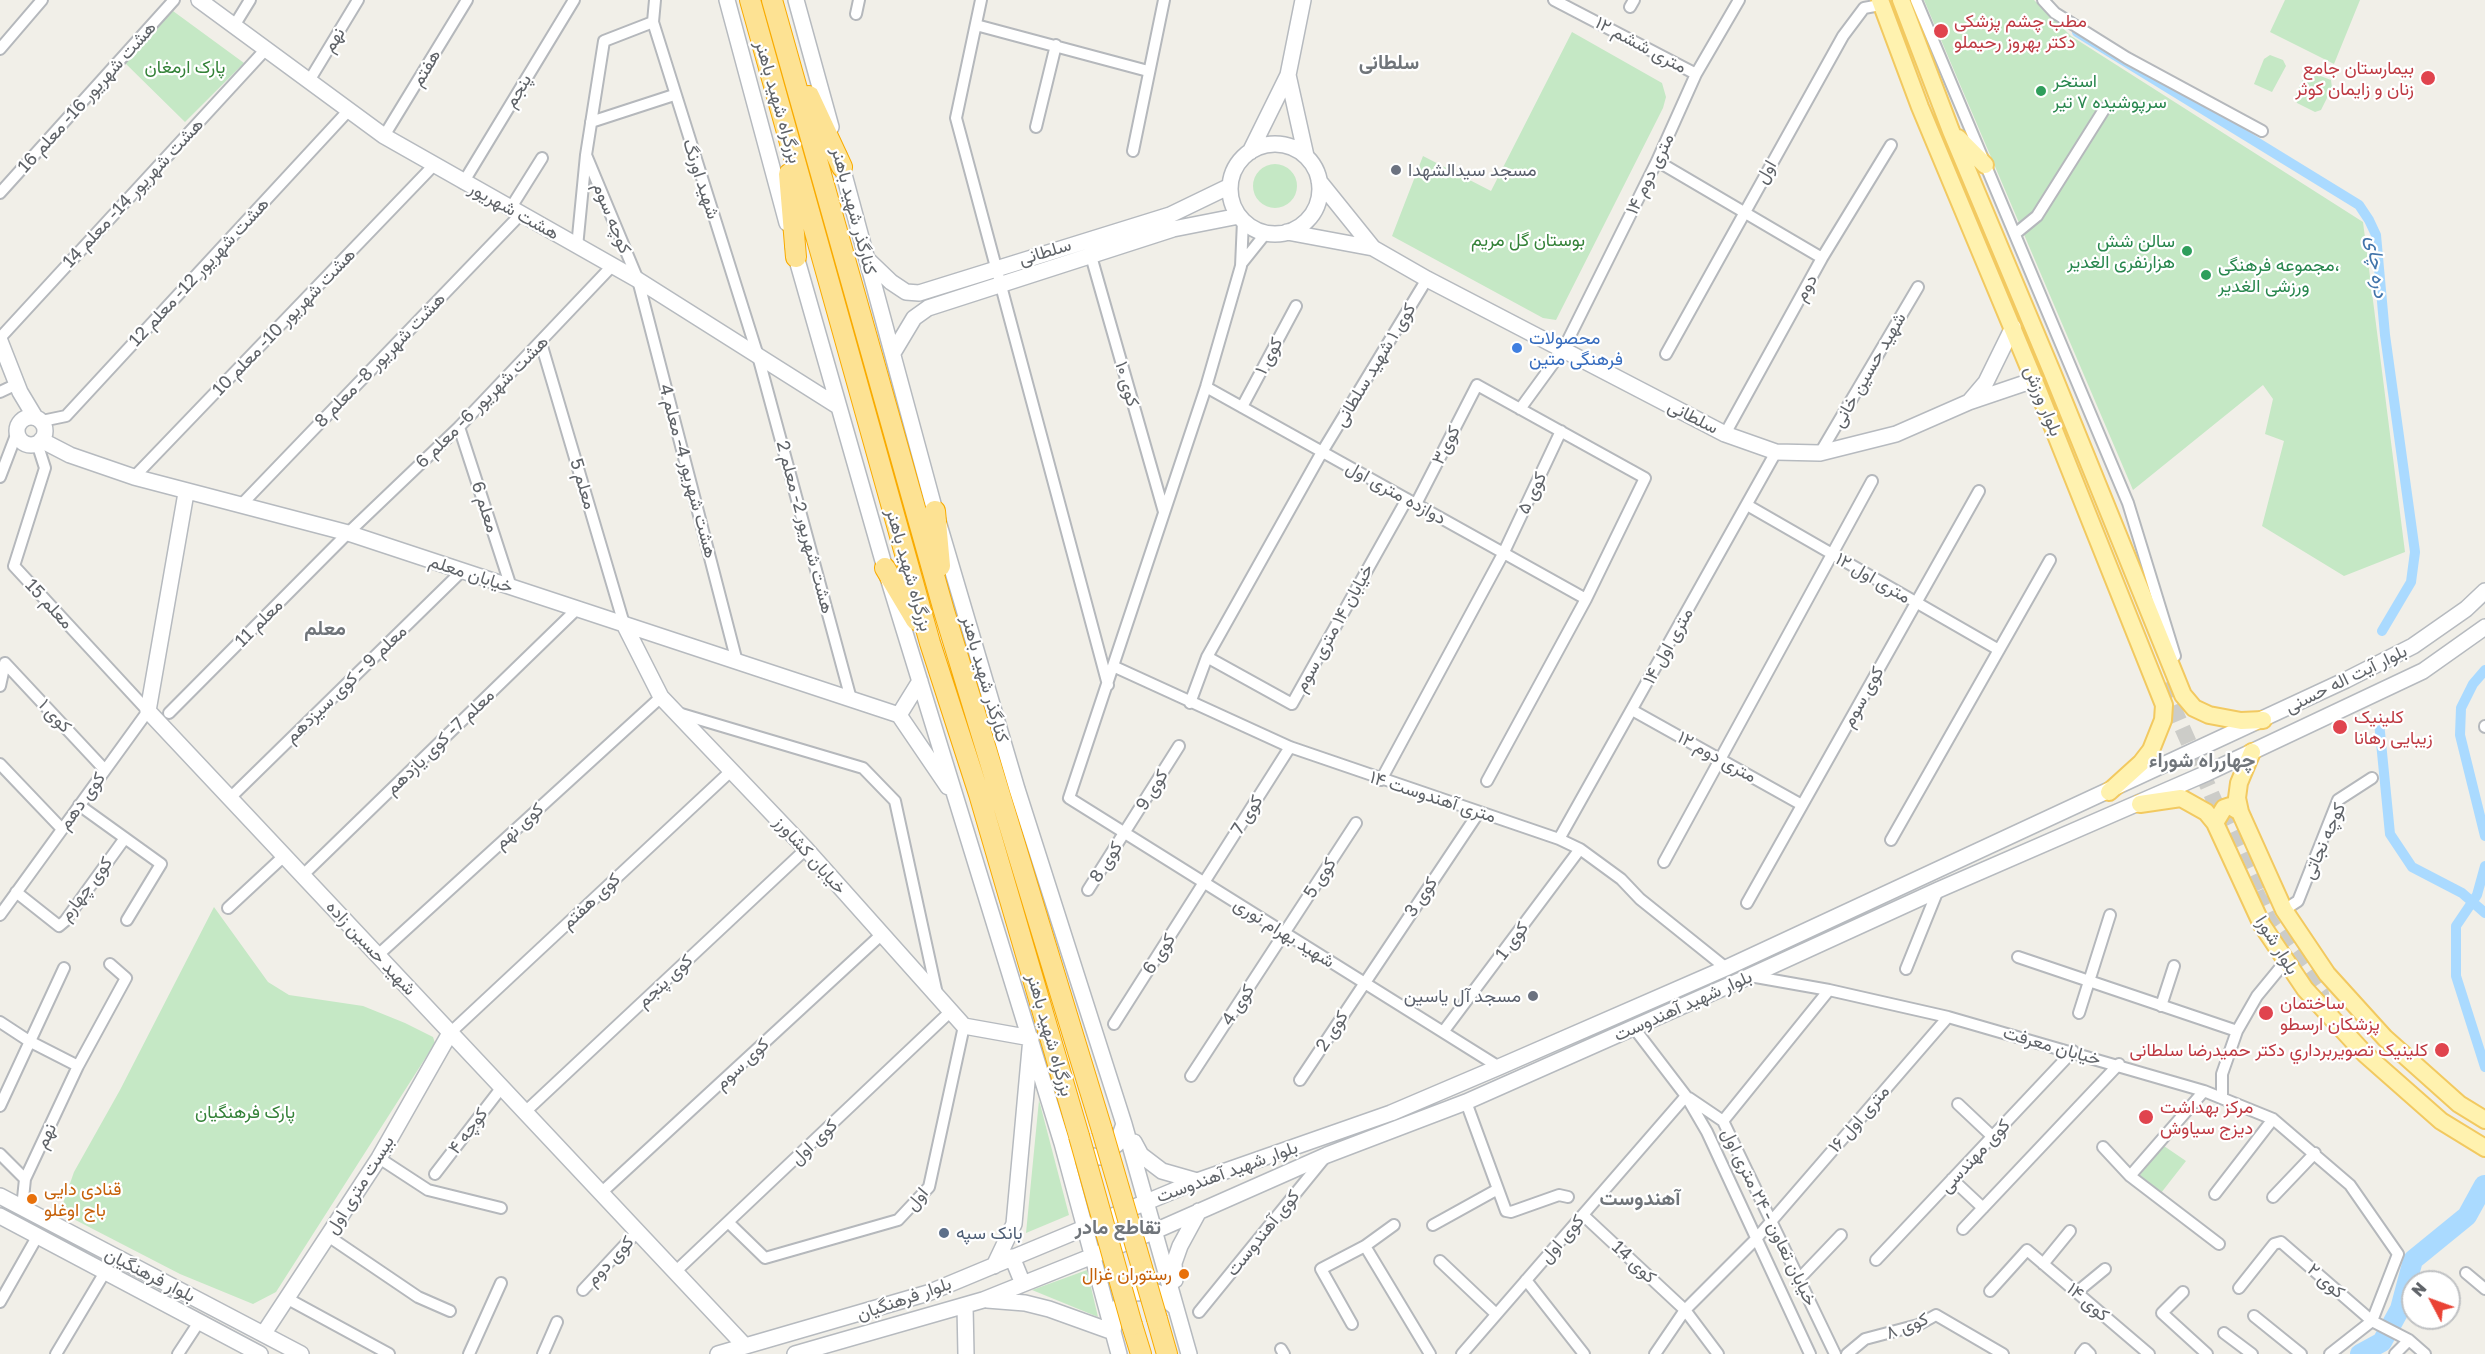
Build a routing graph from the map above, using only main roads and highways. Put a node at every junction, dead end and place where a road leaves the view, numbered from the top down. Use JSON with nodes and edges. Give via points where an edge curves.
{"nodes":[{"id":1,"x":199,"y":0,"type":"edge"},
{"id":2,"x":727,"y":0,"type":"edge"},
{"id":3,"x":750,"y":0,"type":"edge"},
{"id":4,"x":772,"y":0,"type":"edge"},
{"id":5,"x":796,"y":0,"type":"edge"},
{"id":6,"x":1303,"y":0,"type":"edge"},
{"id":7,"x":1901,"y":0,"type":"edge"},
{"id":8,"x":1871,"y":3,"type":"edge"},
{"id":9,"x":784,"y":44,"type":"junction"},
{"id":10,"x":1288,"y":75,"type":"junction"},
{"id":11,"x":785,"y":126,"type":"junction"},
{"id":12,"x":1951,"y":131,"type":"junction"},
{"id":13,"x":1250,"y":152,"type":"junction"},
{"id":14,"x":1306,"y":156,"type":"junction"},
{"id":15,"x":1985,"y":165,"type":"road end"},
{"id":16,"x":842,"y":167,"type":"junction"},
{"id":17,"x":1319,"y":181,"type":"junction"},
{"id":18,"x":1230,"y":186,"type":"junction"},
{"id":19,"x":1241,"y":219,"type":"junction"},
{"id":20,"x":1287,"y":232,"type":"junction"},
{"id":21,"x":1373,"y":248,"type":"junction"},
{"id":22,"x":796,"y":257,"type":"junction"},
{"id":23,"x":867,"y":260,"type":"junction"},
{"id":24,"x":2013,"y":327,"type":"junction"},
{"id":25,"x":0,"y":339,"type":"edge"},
{"id":26,"x":893,"y":353,"type":"junction"},
{"id":27,"x":2034,"y":380,"type":"junction"},
{"id":28,"x":1969,"y":402,"type":"junction"},
{"id":29,"x":839,"y":406,"type":"junction"},
{"id":30,"x":186,"y":493,"type":"junction"},
{"id":31,"x":935,"y":511,"type":"junction"},
{"id":32,"x":885,"y":568,"type":"junction"},
{"id":33,"x":2485,"y":591,"type":"edge"},
{"id":34,"x":944,"y":611,"type":"junction"},
{"id":35,"x":624,"y":624,"type":"junction"},
{"id":36,"x":2485,"y":627,"type":"edge"},
{"id":37,"x":930,"y":643,"type":"junction"},
{"id":38,"x":920,"y":681,"type":"junction"},
{"id":39,"x":2183,"y":695,"type":"junction"},
{"id":40,"x":2164,"y":705,"type":"junction"},
{"id":41,"x":899,"y":715,"type":"junction"},
{"id":42,"x":2263,"y":720,"type":"junction"},
{"id":43,"x":2218,"y":741,"type":"junction"},
{"id":44,"x":2197,"y":751,"type":"joint"},
{"id":45,"x":2252,"y":752,"type":"junction"},
{"id":46,"x":2176,"y":760,"type":"junction"},
{"id":47,"x":2228,"y":763,"type":"junction"},
{"id":48,"x":2207,"y":773,"type":"joint"},
{"id":49,"x":2186,"y":783,"type":"junction"},
{"id":50,"x":2109,"y":792,"type":"junction"},
{"id":51,"x":957,"y":801,"type":"junction"},
{"id":52,"x":2140,"y":804,"type":"junction"},
{"id":53,"x":2240,"y":812,"type":"junction"},
{"id":54,"x":2215,"y":823,"type":"junction"},
{"id":55,"x":450,"y":1033,"type":"junction"},
{"id":56,"x":1031,"y":1038,"type":"junction"},
{"id":57,"x":1391,"y":1113,"type":"junction"},
{"id":58,"x":2484,"y":1120,"type":"edge"},
{"id":59,"x":1124,"y":1124,"type":"junction"},
{"id":60,"x":1397,"y":1129,"type":"junction"},
{"id":61,"x":1071,"y":1139,"type":"junction"},
{"id":62,"x":2479,"y":1144,"type":"edge"},
{"id":63,"x":1197,"y":1182,"type":"junction"},
{"id":64,"x":0,"y":1196,"type":"edge"},
{"id":65,"x":1147,"y":1202,"type":"junction"},
{"id":66,"x":1199,"y":1211,"type":"junction"},
{"id":67,"x":0,"y":1216,"type":"edge"},
{"id":68,"x":1084,"y":1227,"type":"junction"},
{"id":69,"x":1155,"y":1231,"type":"junction"},
{"id":70,"x":1093,"y":1255,"type":"junction"},
{"id":71,"x":1012,"y":1257,"type":"junction"},
{"id":72,"x":993,"y":1266,"type":"junction"},
{"id":73,"x":1023,"y":1284,"type":"junction"},
{"id":74,"x":983,"y":1300,"type":"junction"},
{"id":75,"x":965,"y":1306,"type":"junction"},
{"id":76,"x":1175,"y":1307,"type":"junction"},
{"id":77,"x":1113,"y":1332,"type":"junction"},
{"id":78,"x":264,"y":1333,"type":"junction"},
{"id":79,"x":745,"y":1346,"type":"junction"},
{"id":80,"x":260,"y":1354,"type":"edge"},
{"id":81,"x":300,"y":1354,"type":"edge"},
{"id":82,"x":718,"y":1354,"type":"edge"},
{"id":83,"x":795,"y":1354,"type":"edge"},
{"id":84,"x":966,"y":1354,"type":"edge"},
{"id":85,"x":1119,"y":1354,"type":"edge"},
{"id":86,"x":1141,"y":1354,"type":"edge"},
{"id":87,"x":1167,"y":1354,"type":"edge"},
{"id":88,"x":1189,"y":1354,"type":"edge"}],
"edges":[{"from":1,"to":29,"type":"main road","name":"هشت شهریور","via":[[384,136],[638,280]]},
{"from":2,"to":22,"type":"main road"},
{"from":3,"to":11,"type":"highway","name":"بزرگراه شهید باهنر"},
{"from":4,"to":9,"type":"highway","name":"بزرگراه شهید باهنر"},
{"from":5,"to":16,"type":"main road","name":"کنارگذر شهید باهنر"},
{"from":6,"to":10,"type":"main road"},
{"from":7,"to":12,"type":"main road","name":"بلوار ورزش"},
{"from":8,"to":24,"type":"main road","name":"بلوار ورزش","via":[[1920,107]]},
{"from":9,"to":16,"type":"highway"},
{"from":9,"to":34,"type":"highway","name":"بزرگراه شهید باهنر"},
{"from":10,"to":13,"type":"main road"},
{"from":10,"to":14,"type":"main road"},
{"from":11,"to":22,"type":"highway"},
{"from":11,"to":37,"type":"highway","name":"بزرگراه شهید باهنر"},
{"from":12,"to":15,"type":"main road"},
{"from":12,"to":39,"type":"main road","name":"بلوار ورزش"},
{"from":13,"to":14,"type":"main road","via":[[1270,144],[1286,145]]},
{"from":13,"to":18,"type":"main road","via":[[1234,171]]},
{"from":14,"to":17,"type":"main road"},
{"from":16,"to":23,"type":"main road","name":"کنارگذر شهید باهنر"},
{"from":17,"to":20,"type":"main road","via":[[1317,207],[1308,220]]},
{"from":17,"to":21,"type":"main road"},
{"from":18,"to":19,"type":"main road","via":[[1232,202]]},
{"from":18,"to":23,"type":"main road","name":"سلطانی","via":[[1170,215],[919,293],[906,292]]},
{"from":19,"to":20,"type":"main road","via":[[1266,233]]},
{"from":19,"to":26,"type":"main road","name":"سلطانی","via":[[1173,229],[928,308],[914,318]]},
{"from":20,"to":21,"type":"main road"},
{"from":21,"to":28,"type":"main road","name":"سلطانی","via":[[1725,434],[1776,452],[1820,453],[1896,434]]},
{"from":22,"to":29,"type":"main road"},
{"from":23,"to":26,"type":"main road","name":"کنارگذر شهید باهنر"},
{"from":24,"to":27,"type":"main road","name":"بلوار ورزش"},
{"from":24,"to":28,"type":"main road","via":[[1986,382]]},
{"from":25,"to":30,"type":"main road","name":"خیابان معلم","via":[[34,429],[70,455]]},
{"from":26,"to":31,"type":"main road","name":"کنارگذر شهید باهنر"},
{"from":27,"to":28,"type":"main road","name":"سلطانی"},
{"from":27,"to":40,"type":"main road","name":"بلوار ورزش"},
{"from":29,"to":32,"type":"main road"},
{"from":30,"to":35,"type":"main road","name":"خیابان معلم","via":[[348,533]]},
{"from":30,"to":55,"type":"main road","name":"شهید حسین زاده","via":[[148,711]]},
{"from":31,"to":34,"type":"highway"},
{"from":31,"to":59,"type":"main road","name":"کنارگذر شهید باهنر","via":[[1017,789]]},
{"from":32,"to":37,"type":"highway"},
{"from":32,"to":38,"type":"main road"},
{"from":33,"to":42,"type":"main road","name":"بلوار آیت اله حسنی","via":[[2413,646]]},
{"from":34,"to":87,"type":"highway","name":"بزرگراه شهید باهنر","bridge":true},
{"from":35,"to":41,"type":"main road","name":"خیابان معلم"},
{"from":35,"to":56,"type":"main road","name":"خیابان کشاورز","via":[[661,697],[806,849],[964,1026]]},
{"from":36,"to":45,"type":"main road","name":"بلوار آیت اله حسنی","via":[[2423,671]]},
{"from":37,"to":61,"type":"highway","name":"بزرگراه شهید باهنر","via":[[979,794]]},
{"from":38,"to":41,"type":"main road"},
{"from":38,"to":51,"type":"main road"},
{"from":39,"to":40,"type":"main road","via":[[2178,709]]},
{"from":39,"to":42,"type":"main road","name":"بلوار ورزش","via":[[2194,708],[2209,715],[2241,721]]},
{"from":40,"to":50,"type":"main road","via":[[2163,720],[2151,750]]},
{"from":41,"to":51,"type":"main road"},
{"from":42,"to":43,"type":"main road","name":"بلوار آیت اله حسنی"},
{"from":43,"to":44,"type":"main road","name":"بلوار آیت اله حسنی"},
{"from":43,"to":47,"type":"main road"},
{"from":44,"to":46,"type":"main road","name":"بلوار شهید آهندوست"},
{"from":45,"to":47,"type":"main road","name":"بلوار آیت اله حسنی"},
{"from":45,"to":53,"type":"main road","name":"بلوار شورا","via":[[2239,783]]},
{"from":46,"to":49,"type":"main road"},
{"from":46,"to":50,"type":"main road","name":"بلوار شهید آهندوست"},
{"from":47,"to":48,"type":"main road","name":"بلوار آیت اله حسنی"},
{"from":48,"to":49,"type":"main road","name":"بلوار شهید آهندوست"},
{"from":49,"to":52,"type":"main road","name":"بلوار شهید آهندوست"},
{"from":50,"to":57,"type":"main road","name":"بلوار شهید آهندوست","via":[[1726,968]]},
{"from":51,"to":56,"type":"main road"},
{"from":52,"to":54,"type":"main road","name":"بلوار شورا","via":[[2181,798],[2206,812]]},
{"from":52,"to":60,"type":"main road","name":"بلوار شهید آهندوست"},
{"from":53,"to":54,"type":"main road","via":[[2230,806],[2224,808]]},
{"from":53,"to":58,"type":"main road","name":"بلوار شورا","via":[[2284,910],[2327,974],[2385,1038],[2459,1104]]},
{"from":54,"to":62,"type":"main road","name":"بلوار شورا","via":[[2262,925],[2305,989],[2365,1054],[2441,1121]]},
{"from":55,"to":78,"type":"main road","name":"بیست متری اول","via":[[380,1158]]},
{"from":55,"to":79,"type":"main road","name":"شهید حسین زاده"},
{"from":56,"to":61,"type":"main road"},
{"from":56,"to":72,"type":"main road","via":[[1014,1224]]},
{"from":57,"to":60,"type":"main road"},
{"from":57,"to":63,"type":"main road","name":"بلوار شهید آهندوست"},
{"from":58,"to":62,"type":"main road"},
{"from":59,"to":61,"type":"main road","via":[[1117,1144],[1100,1156],[1079,1156]]},
{"from":59,"to":63,"type":"main road","via":[[1141,1155],[1162,1171]]},
{"from":59,"to":65,"type":"main road","name":"کنارگذر شهید باهنر"},
{"from":60,"to":66,"type":"main road","name":"بلوار شهید آهندوست"},
{"from":61,"to":68,"type":"main road"},
{"from":61,"to":86,"type":"highway","name":"بزرگراه شهید باهنر","bridge":true},
{"from":63,"to":65,"type":"main road","name":"بلوار شهید آهندوست"},
{"from":64,"to":78,"type":"main road","name":"بلوار فرهنگیان"},
{"from":65,"to":68,"type":"main road","name":"بلوار شهید آهندوست"},
{"from":65,"to":69,"type":"main road","name":"کنارگذر شهید باهنر"},
{"from":66,"to":69,"type":"main road","name":"بلوار شهید آهندوست"},
{"from":66,"to":76,"type":"main road","via":[[1185,1232],[1174,1263]]},
{"from":67,"to":80,"type":"main road","name":"بلوار فرهنگیان"},
{"from":68,"to":70,"type":"main road"},
{"from":68,"to":71,"type":"main road","name":"بلوار فرهنگیان"},
{"from":69,"to":70,"type":"main road","name":"بلوار شهید آهندوست"},
{"from":69,"to":76,"type":"main road","name":"کنارگذر شهید باهنر"},
{"from":70,"to":73,"type":"main road","name":"بلوار فرهنگیان"},
{"from":70,"to":77,"type":"main road"},
{"from":71,"to":72,"type":"main road","name":"بلوار فرهنگیان"},
{"from":71,"to":73,"type":"main road"},
{"from":72,"to":79,"type":"main road","name":"بلوار فرهنگیان","via":[[892,1305]]},
{"from":73,"to":74,"type":"main road","name":"بلوار فرهنگیان"},
{"from":74,"to":75,"type":"main road","name":"بلوار فرهنگیان"},
{"from":74,"to":77,"type":"main road","via":[[1025,1303]]},
{"from":75,"to":83,"type":"main road","name":"بلوار فرهنگیان"},
{"from":75,"to":84,"type":"main road"},
{"from":76,"to":77,"type":"main road","via":[[1157,1292],[1134,1293],[1116,1309]]},
{"from":76,"to":88,"type":"main road","name":"کنارگذر شهید باهنر"},
{"from":77,"to":85,"type":"main road"},
{"from":78,"to":81,"type":"main road","name":"بلوار فرهنگیان"},
{"from":79,"to":82,"type":"main road","name":"بلوار فرهنگیان"}]}
